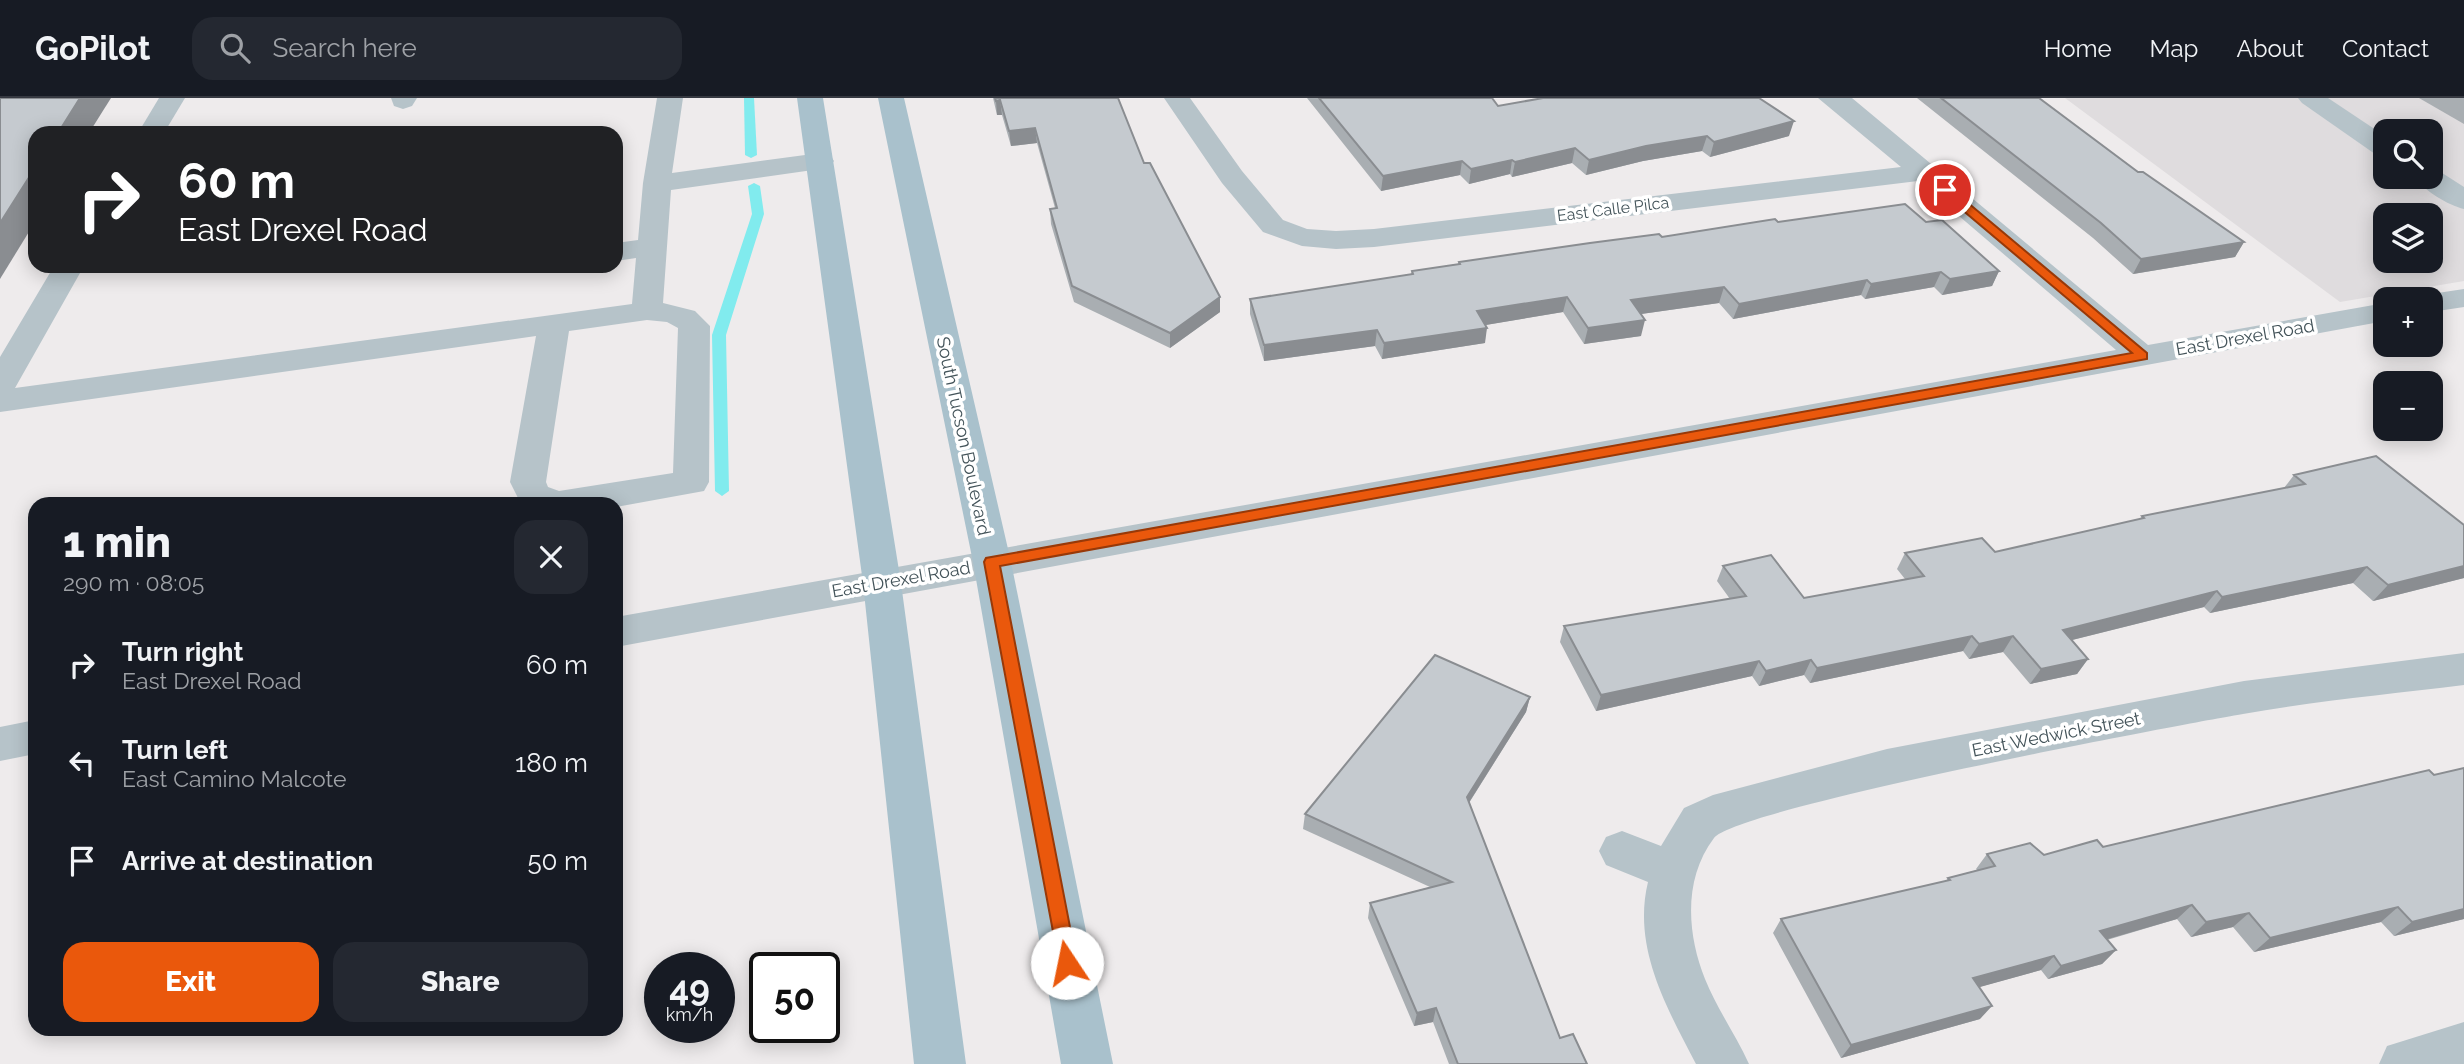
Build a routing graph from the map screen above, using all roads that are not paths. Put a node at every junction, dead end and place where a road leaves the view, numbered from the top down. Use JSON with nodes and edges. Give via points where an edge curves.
{"nodes":[{"id":1,"x":172,"y":98,"type":"edge"},
{"id":2,"x":670,"y":98,"type":"edge"},
{"id":3,"x":810,"y":98,"type":"edge"},
{"id":4,"x":891,"y":98,"type":"edge"},
{"id":5,"x":1177,"y":98,"type":"edge"},
{"id":6,"x":1831,"y":98,"type":"edge"},
{"id":7,"x":2311,"y":98,"type":"edge"},
{"id":8,"x":155,"y":126,"type":"edge"},
{"id":9,"x":2373,"y":140,"type":"edge"},
{"id":10,"x":820,"y":161,"type":"junction"},
{"id":11,"x":1925,"y":172,"type":"junction"},
{"id":12,"x":657,"y":183,"type":"junction"},
{"id":13,"x":2443,"y":186,"type":"edge"},
{"id":14,"x":2464,"y":200,"type":"edge"},
{"id":15,"x":650,"y":247,"type":"junction"},
{"id":16,"x":623,"y":251,"type":"edge"},
{"id":17,"x":65,"y":273,"type":"edge"},
{"id":18,"x":2464,"y":298,"type":"edge"},
{"id":19,"x":2443,"y":301,"type":"edge"},
{"id":20,"x":647,"y":310,"type":"junction"},
{"id":21,"x":2373,"y":314,"type":"edge"},
{"id":22,"x":554,"y":324,"type":"junction"},
{"id":23,"x":2143,"y":356,"type":"junction"},
{"id":24,"x":0,"y":385,"type":"edge"},
{"id":25,"x":0,"y":401,"type":"edge"},
{"id":26,"x":539,"y":497,"type":"edge"},
{"id":27,"x":599,"y":497,"type":"edge"},
{"id":28,"x":992,"y":562,"type":"junction"},
{"id":29,"x":882,"y":583,"type":"junction"},
{"id":30,"x":623,"y":631,"type":"edge"},
{"id":31,"x":2464,"y":669,"type":"edge"},
{"id":32,"x":28,"y":738,"type":"edge"},
{"id":33,"x":0,"y":744,"type":"edge"},
{"id":34,"x":1622,"y":851,"type":"dead end"},
{"id":35,"x":1676,"y":866,"type":"junction"},
{"id":36,"x":2464,"y":1047,"type":"edge"},
{"id":37,"x":940,"y":1064,"type":"edge"},
{"id":38,"x":1087,"y":1064,"type":"edge"},
{"id":39,"x":1723,"y":1064,"type":"edge"},
{"id":40,"x":2405,"y":1064,"type":"edge"}],
"edges":[{"from":1,"to":8,"type":"street"},
{"from":2,"to":12,"type":"street"},
{"from":3,"to":10,"type":"main road"},
{"from":4,"to":28,"type":"main road","name":"South Tucson Boulevard"},
{"from":5,"to":11,"type":"street","name":"East Calle Pilca","via":[[1232,177],[1294,245]]},
{"from":6,"to":11,"type":"street"},
{"from":7,"to":9,"type":"street"},
{"from":10,"to":12,"type":"street"},
{"from":10,"to":29,"type":"main road"},
{"from":11,"to":23,"type":"street"},
{"from":12,"to":15,"type":"street"},
{"from":13,"to":14,"type":"street"},
{"from":15,"to":16,"type":"street"},
{"from":15,"to":20,"type":"street"},
{"from":17,"to":24,"type":"street"},
{"from":18,"to":19,"type":"street"},
{"from":20,"to":22,"type":"street"},
{"from":20,"to":27,"type":"street","via":[[671,312],[694,326],[691,482]]},
{"from":21,"to":23,"type":"street","name":"East Drexel Road"},
{"from":22,"to":25,"type":"street"},
{"from":22,"to":26,"type":"street","via":[[528,482]]},
{"from":23,"to":28,"type":"street","name":"East Drexel Road"},
{"from":28,"to":29,"type":"street","name":"East Drexel Road"},
{"from":28,"to":38,"type":"main road","name":"South Tucson Boulevard"},
{"from":29,"to":30,"type":"street","name":"East Drexel Road"},
{"from":29,"to":37,"type":"main road"},
{"from":31,"to":35,"type":"street","name":"East Wedwick Street","via":[[2244,697],[1887,767],[1729,807],[1700,822]]},
{"from":32,"to":33,"type":"street"},
{"from":34,"to":35,"type":"street"},
{"from":35,"to":39,"type":"street","via":[[1667,901],[1669,942],[1683,988]]},
{"from":36,"to":40,"type":"street"}]}
